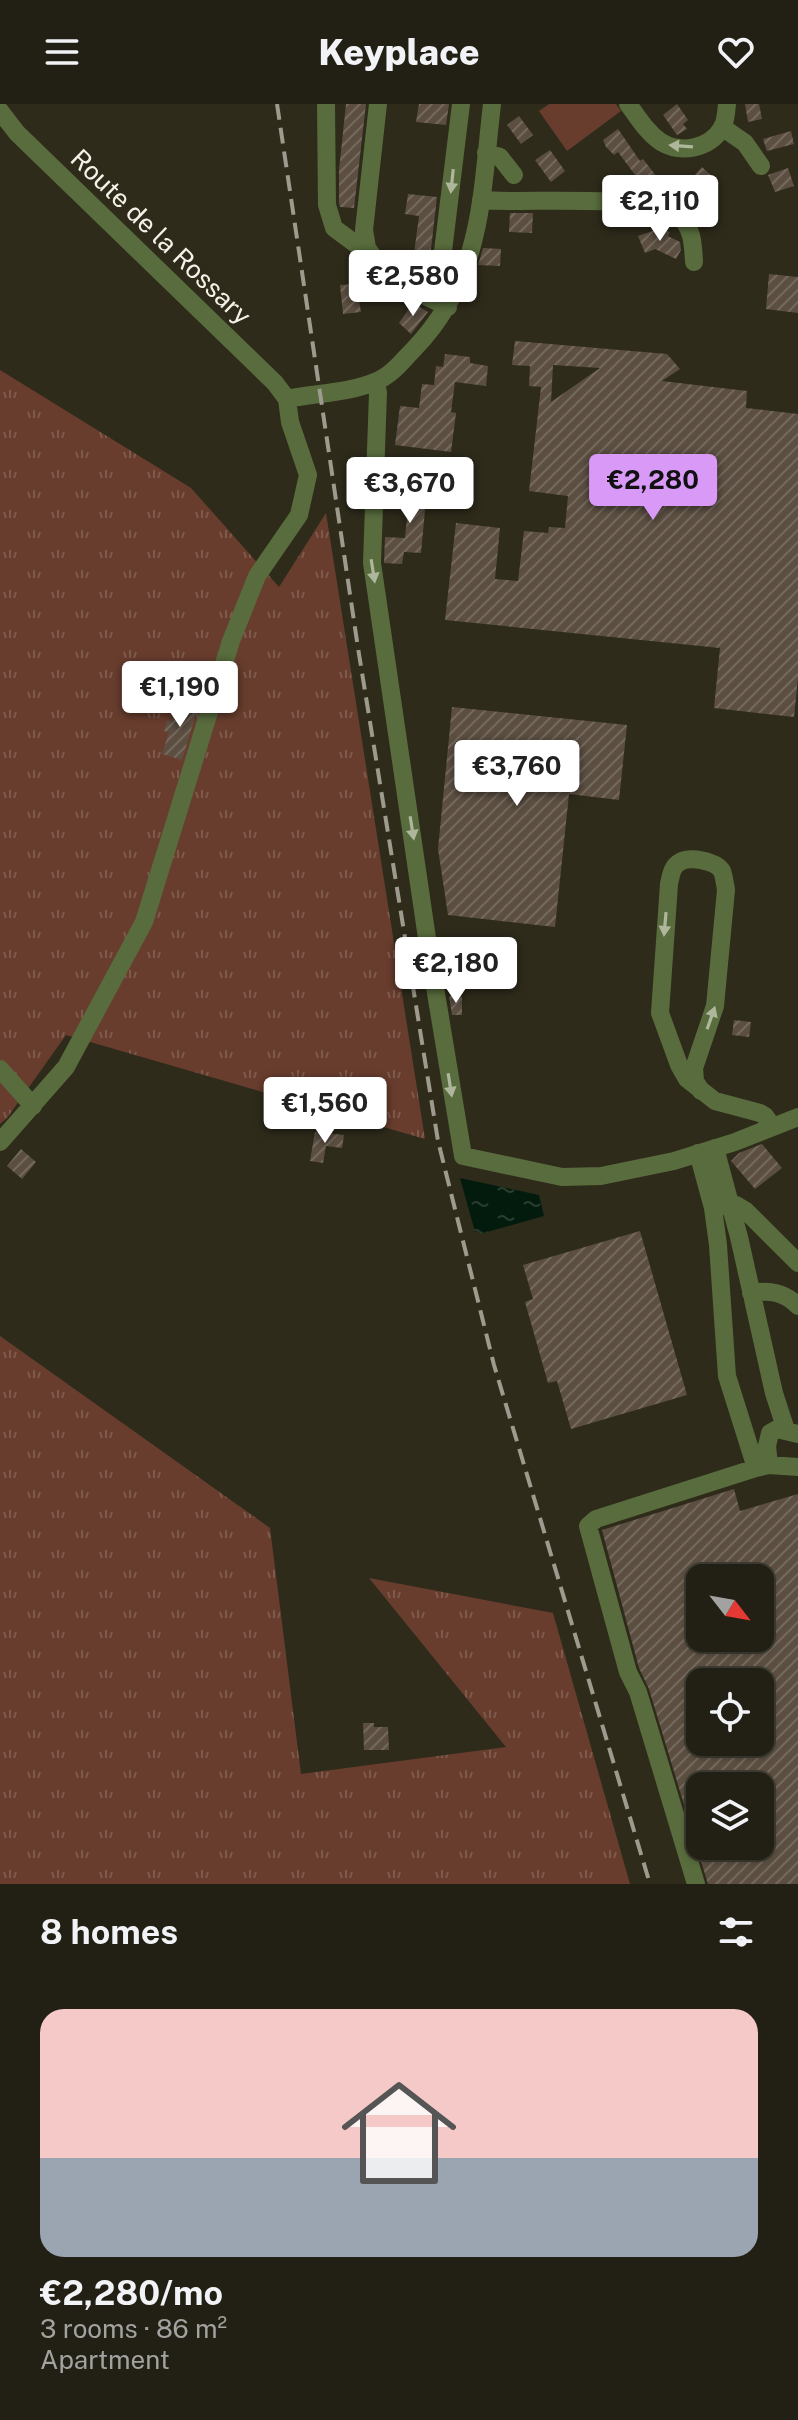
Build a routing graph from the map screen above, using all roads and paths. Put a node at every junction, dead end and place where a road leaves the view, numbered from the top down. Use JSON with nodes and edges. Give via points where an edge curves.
{"nodes":[{"id":1,"x":326,"y":104,"type":"edge"},
{"id":2,"x":378,"y":104,"type":"edge"},
{"id":3,"x":461,"y":104,"type":"edge"},
{"id":4,"x":492,"y":104,"type":"edge"},
{"id":5,"x":628,"y":104,"type":"edge"},
{"id":6,"x":727,"y":104,"type":"edge"},
{"id":7,"x":0,"y":111,"type":"edge"},
{"id":8,"x":722,"y":127,"type":"junction"},
{"id":9,"x":486,"y":153,"type":"junction"},
{"id":10,"x":761,"y":166,"type":"dead end"},
{"id":11,"x":514,"y":175,"type":"dead end"},
{"id":12,"x":481,"y":200,"type":"junction"},
{"id":13,"x":372,"y":255,"type":"junction"},
{"id":14,"x":694,"y":262,"type":"dead end"},
{"id":15,"x":445,"y":305,"type":"junction"},
{"id":16,"x":376,"y":382,"type":"junction"},
{"id":17,"x":287,"y":399,"type":"junction"},
{"id":18,"x":0,"y":1069,"type":"edge"},
{"id":19,"x":701,"y":1091,"type":"junction"},
{"id":20,"x":33,"y":1106,"type":"junction"},
{"id":21,"x":798,"y":1117,"type":"edge"},
{"id":22,"x":773,"y":1127,"type":"junction"},
{"id":23,"x":0,"y":1142,"type":"edge"},
{"id":24,"x":707,"y":1150,"type":"junction"},
{"id":25,"x":722,"y":1206,"type":"junction"},
{"id":26,"x":798,"y":1263,"type":"edge"},
{"id":27,"x":751,"y":1293,"type":"junction"},
{"id":28,"x":798,"y":1306,"type":"edge"},
{"id":29,"x":792,"y":1432,"type":"edge"},
{"id":30,"x":763,"y":1466,"type":"junction"},
{"id":31,"x":798,"y":1467,"type":"edge"},
{"id":32,"x":696,"y":1884,"type":"edge"}],
"edges":[{"from":1,"to":13,"type":"street","via":[[329,217],[341,235]]},
{"from":2,"to":13,"type":"street","via":[[364,230]]},
{"from":3,"to":15,"type":"street","one_way":true,"via":[[438,292]]},
{"from":4,"to":9,"type":"street"},
{"from":8,"to":5,"type":"street","one_way":true,"via":[[704,144],[671,147],[652,136]]},
{"from":6,"to":8,"type":"street"},
{"from":7,"to":17,"type":"street","name":"Route de la Rossary"},
{"from":8,"to":10,"type":"street","via":[[745,143]]},
{"from":9,"to":11,"type":"street","via":[[500,157]]},
{"from":9,"to":12,"type":"street"},
{"from":12,"to":14,"type":"street","via":[[665,208],[687,224]]},
{"from":12,"to":15,"type":"street","via":[[464,273]]},
{"from":13,"to":15,"type":"street","via":[[407,289]]},
{"from":15,"to":16,"type":"street","via":[[403,361]]},
{"from":16,"to":17,"type":"street"},
{"from":16,"to":24,"type":"street","one_way":true,"via":[[372,563],[463,1156],[581,1178],[639,1170]]},
{"from":17,"to":20,"type":"street","via":[[308,475],[299,515],[257,576],[231,641],[144,922],[66,1067]]},
{"from":18,"to":20,"type":"street"},
{"from":19,"to":19,"type":"street","one_way":true,"via":[[694,1068],[715,1006],[726,890],[716,865],[687,860],[672,870],[669,884],[660,1013],[679,1065]]},
{"from":19,"to":22,"type":"street","via":[[722,1104],[760,1113]]},
{"from":20,"to":23,"type":"street"},
{"from":21,"to":22,"type":"street"},
{"from":22,"to":24,"type":"street"},
{"from":24,"to":25,"type":"street"},
{"from":25,"to":26,"type":"street","via":[[746,1211]]},
{"from":25,"to":27,"type":"street"},
{"from":25,"to":30,"type":"street","via":[[727,1376]]},
{"from":27,"to":28,"type":"street","via":[[779,1293]]},
{"from":27,"to":29,"type":"street","via":[[774,1393]]},
{"from":29,"to":30,"type":"street","via":[[777,1429],[768,1438]]},
{"from":30,"to":31,"type":"street"},
{"from":30,"to":32,"type":"street","via":[[596,1519],[588,1526]]}]}
